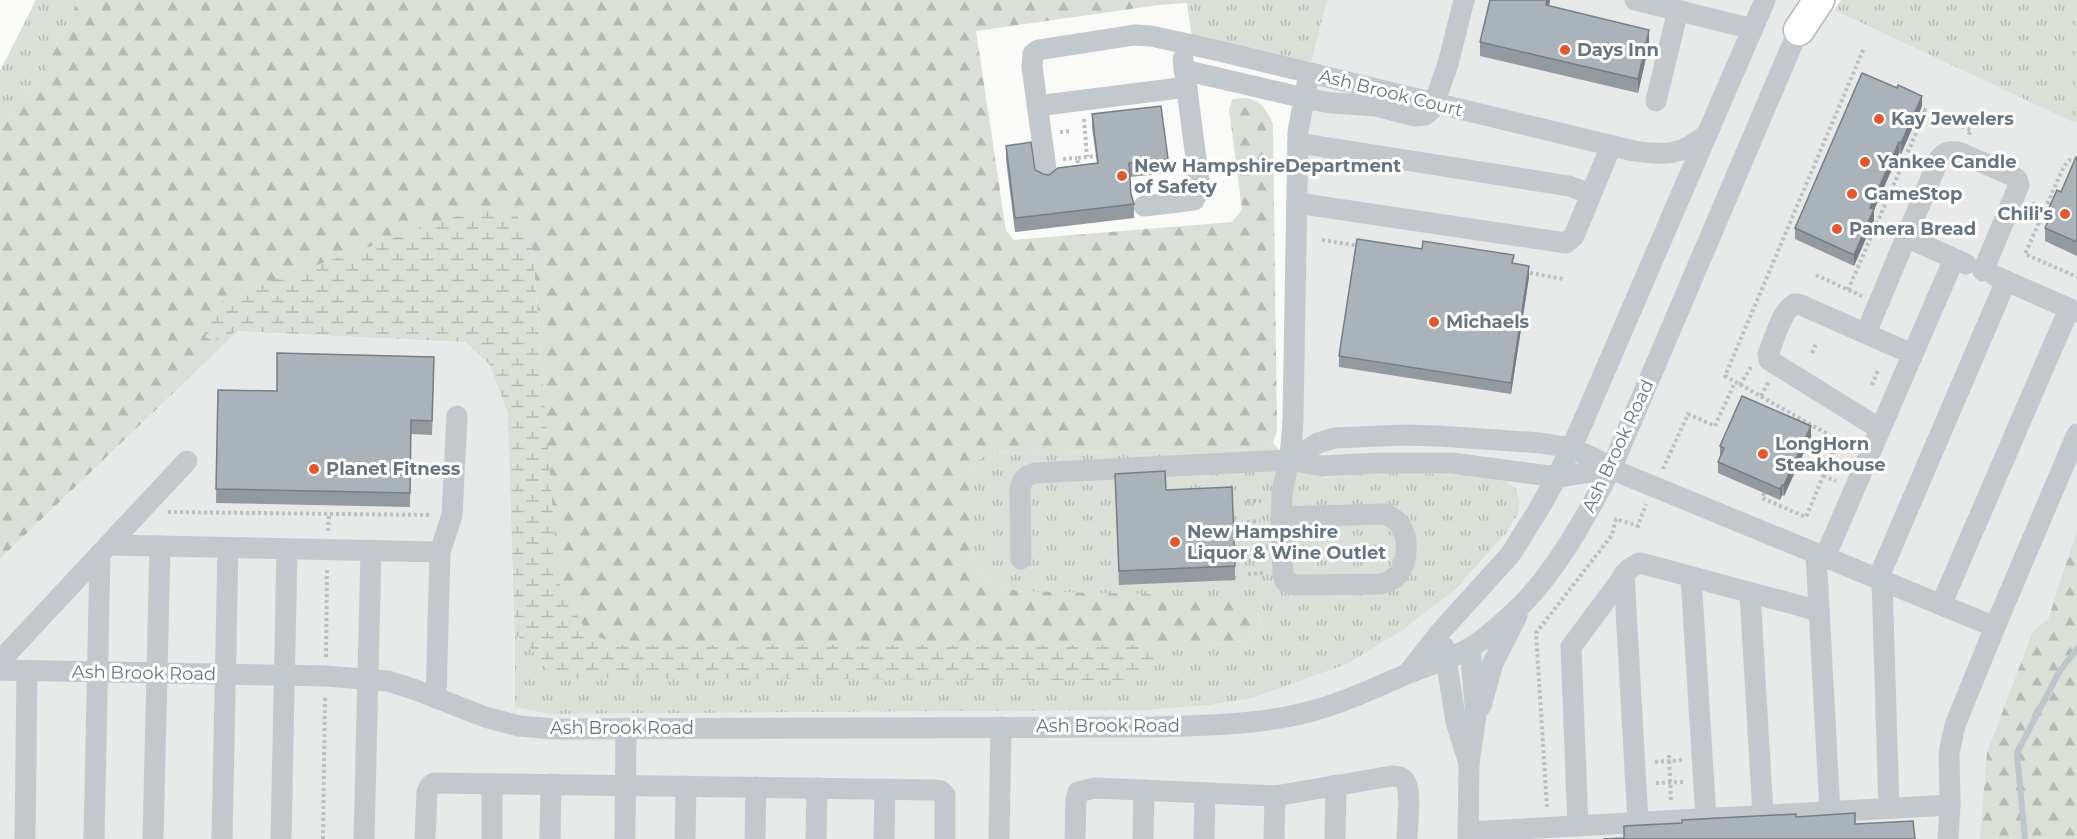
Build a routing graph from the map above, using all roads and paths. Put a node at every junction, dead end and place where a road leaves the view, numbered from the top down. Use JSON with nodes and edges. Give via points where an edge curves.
{"nodes":[{"id":1,"x":1464,"y":0,"type":"edge"},
{"id":2,"x":1635,"y":0,"type":"edge"},
{"id":3,"x":1765,"y":0,"type":"edge"},
{"id":4,"x":1812,"y":0,"type":"edge"},
{"id":5,"x":1819,"y":0,"type":"edge"},
{"id":6,"x":1678,"y":10,"type":"junction"},
{"id":7,"x":1753,"y":29,"type":"junction"},
{"id":8,"x":1799,"y":30,"type":"junction"},
{"id":9,"x":1180,"y":43,"type":"junction"},
{"id":10,"x":1309,"y":73,"type":"junction"},
{"id":11,"x":1186,"y":78,"type":"junction"},
{"id":12,"x":1304,"y":98,"type":"junction"},
{"id":13,"x":1082,"y":100,"type":"junction"},
{"id":14,"x":1656,"y":101,"type":"dead end"},
{"id":15,"x":1434,"y":103,"type":"junction"},
{"id":16,"x":1037,"y":106,"type":"junction"},
{"id":17,"x":1915,"y":106,"type":"edge"},
{"id":18,"x":1926,"y":110,"type":"junction"},
{"id":19,"x":1836,"y":116,"type":"dead end"},
{"id":20,"x":1846,"y":120,"type":"edge"},
{"id":21,"x":1707,"y":134,"type":"junction"},
{"id":22,"x":1827,"y":137,"type":"dead end"},
{"id":23,"x":1837,"y":142,"type":"edge"},
{"id":24,"x":1298,"y":143,"type":"junction"},
{"id":25,"x":1611,"y":146,"type":"junction"},
{"id":26,"x":1961,"y":153,"type":"junction"},
{"id":27,"x":1096,"y":156,"type":"edge"},
{"id":28,"x":1088,"y":157,"type":"junction"},
{"id":29,"x":2077,"y":162,"type":"edge"},
{"id":30,"x":1047,"y":176,"type":"edge"},
{"id":31,"x":1080,"y":177,"type":"edge"},
{"id":32,"x":1805,"y":188,"type":"dead end"},
{"id":33,"x":1815,"y":192,"type":"edge"},
{"id":34,"x":1591,"y":195,"type":"junction"},
{"id":35,"x":1800,"y":201,"type":"dead end"},
{"id":36,"x":1297,"y":203,"type":"junction"},
{"id":37,"x":1809,"y":205,"type":"edge"},
{"id":38,"x":1144,"y":206,"type":"dead end"},
{"id":39,"x":1797,"y":207,"type":"dead end"},
{"id":40,"x":1807,"y":211,"type":"edge"},
{"id":41,"x":1792,"y":220,"type":"dead end"},
{"id":42,"x":1802,"y":224,"type":"edge"},
{"id":43,"x":1906,"y":237,"type":"junction"},
{"id":44,"x":1322,"y":240,"type":"dead end"},
{"id":45,"x":1367,"y":247,"type":"edge"},
{"id":46,"x":1954,"y":259,"type":"junction"},
{"id":47,"x":1513,"y":271,"type":"edge"},
{"id":48,"x":1983,"y":271,"type":"junction"},
{"id":49,"x":1816,"y":275,"type":"dead end"},
{"id":50,"x":2077,"y":277,"type":"edge"},
{"id":51,"x":1563,"y":279,"type":"dead end"},
{"id":52,"x":2007,"y":281,"type":"junction"},
{"id":53,"x":2073,"y":310,"type":"edge"},
{"id":54,"x":1866,"y":333,"type":"junction"},
{"id":55,"x":1817,"y":342,"type":"dead end"},
{"id":56,"x":1812,"y":353,"type":"dead end"},
{"id":57,"x":1912,"y":354,"type":"junction"},
{"id":58,"x":1878,"y":370,"type":"dead end"},
{"id":59,"x":1735,"y":382,"type":"dead end"},
{"id":60,"x":1872,"y":386,"type":"dead end"},
{"id":61,"x":457,"y":416,"type":"dead end"},
{"id":62,"x":1880,"y":429,"type":"junction"},
{"id":63,"x":2077,"y":434,"type":"edge"},
{"id":64,"x":1571,"y":448,"type":"junction"},
{"id":65,"x":1289,"y":460,"type":"junction"},
{"id":66,"x":187,"y":461,"type":"dead end"},
{"id":67,"x":1611,"y":469,"type":"junction"},
{"id":68,"x":1663,"y":469,"type":"dead end"},
{"id":69,"x":1557,"y":477,"type":"junction"},
{"id":70,"x":140,"y":512,"type":"junction"},
{"id":71,"x":329,"y":513,"type":"junction"},
{"id":72,"x":452,"y":515,"type":"junction"},
{"id":73,"x":1282,"y":517,"type":"junction"},
{"id":74,"x":328,"y":532,"type":"dead end"},
{"id":75,"x":160,"y":546,"type":"junction"},
{"id":76,"x":228,"y":548,"type":"junction"},
{"id":77,"x":287,"y":549,"type":"junction"},
{"id":78,"x":104,"y":550,"type":"junction"},
{"id":79,"x":371,"y":550,"type":"junction"},
{"id":80,"x":440,"y":552,"type":"junction"},
{"id":81,"x":1820,"y":555,"type":"junction"},
{"id":82,"x":1021,"y":559,"type":"dead end"},
{"id":83,"x":327,"y":565,"type":"dead end"},
{"id":84,"x":1624,"y":574,"type":"junction"},
{"id":85,"x":1691,"y":577,"type":"junction"},
{"id":86,"x":1880,"y":580,"type":"junction"},
{"id":87,"x":1535,"y":591,"type":"junction"},
{"id":88,"x":1750,"y":593,"type":"junction"},
{"id":89,"x":1941,"y":605,"type":"junction"},
{"id":90,"x":1820,"y":611,"type":"junction"},
{"id":91,"x":1995,"y":627,"type":"junction"},
{"id":92,"x":1442,"y":630,"type":"junction"},
{"id":93,"x":1470,"y":648,"type":"junction"},
{"id":94,"x":1446,"y":659,"type":"junction"},
{"id":95,"x":0,"y":661,"type":"edge"},
{"id":96,"x":326,"y":661,"type":"dead end"},
{"id":97,"x":0,"y":670,"type":"edge"},
{"id":98,"x":27,"y":671,"type":"junction"},
{"id":99,"x":98,"y":672,"type":"junction"},
{"id":100,"x":156,"y":673,"type":"junction"},
{"id":101,"x":225,"y":674,"type":"junction"},
{"id":102,"x":1408,"y":674,"type":"junction"},
{"id":103,"x":285,"y":675,"type":"junction"},
{"id":104,"x":367,"y":679,"type":"junction"},
{"id":105,"x":326,"y":692,"type":"dead end"},
{"id":106,"x":436,"y":698,"type":"junction"},
{"id":107,"x":1000,"y":727,"type":"junction"},
{"id":108,"x":1475,"y":727,"type":"junction"},
{"id":109,"x":626,"y":728,"type":"junction"},
{"id":110,"x":1669,"y":755,"type":"dead end"},
{"id":111,"x":1702,"y":759,"type":"junction"},
{"id":112,"x":1669,"y":761,"type":"junction"},
{"id":113,"x":1469,"y":764,"type":"junction"},
{"id":114,"x":1635,"y":774,"type":"junction"},
{"id":115,"x":1703,"y":781,"type":"junction"},
{"id":116,"x":1670,"y":782,"type":"junction"},
{"id":117,"x":492,"y":784,"type":"junction"},
{"id":118,"x":551,"y":784,"type":"junction"},
{"id":119,"x":625,"y":784,"type":"junction"},
{"id":120,"x":1336,"y":785,"type":"junction"},
{"id":121,"x":686,"y":786,"type":"junction"},
{"id":122,"x":756,"y":787,"type":"junction"},
{"id":123,"x":817,"y":788,"type":"junction"},
{"id":124,"x":885,"y":789,"type":"junction"},
{"id":125,"x":1144,"y":790,"type":"junction"},
{"id":126,"x":1205,"y":793,"type":"junction"},
{"id":127,"x":1275,"y":796,"type":"junction"},
{"id":128,"x":1671,"y":800,"type":"dead end"},
{"id":129,"x":1950,"y":805,"type":"junction"},
{"id":130,"x":1889,"y":808,"type":"junction"},
{"id":131,"x":1830,"y":812,"type":"junction"},
{"id":132,"x":1763,"y":815,"type":"junction"},
{"id":133,"x":1706,"y":818,"type":"junction"},
{"id":134,"x":1638,"y":822,"type":"junction"},
{"id":135,"x":1578,"y":826,"type":"junction"},
{"id":136,"x":1542,"y":833,"type":"edge"},
{"id":137,"x":1468,"y":835,"type":"edge"},
{"id":138,"x":25,"y":839,"type":"edge"},
{"id":139,"x":94,"y":839,"type":"edge"},
{"id":140,"x":153,"y":839,"type":"edge"},
{"id":141,"x":222,"y":839,"type":"edge"},
{"id":142,"x":281,"y":839,"type":"edge"},
{"id":143,"x":323,"y":839,"type":"edge"},
{"id":144,"x":364,"y":839,"type":"edge"},
{"id":145,"x":425,"y":839,"type":"edge"},
{"id":146,"x":492,"y":839,"type":"edge"},
{"id":147,"x":550,"y":839,"type":"edge"},
{"id":148,"x":625,"y":839,"type":"edge"},
{"id":149,"x":685,"y":839,"type":"edge"},
{"id":150,"x":755,"y":839,"type":"edge"},
{"id":151,"x":816,"y":839,"type":"edge"},
{"id":152,"x":884,"y":839,"type":"edge"},
{"id":153,"x":945,"y":839,"type":"edge"},
{"id":154,"x":999,"y":839,"type":"edge"},
{"id":155,"x":1075,"y":839,"type":"edge"},
{"id":156,"x":1143,"y":839,"type":"edge"},
{"id":157,"x":1204,"y":839,"type":"edge"},
{"id":158,"x":1274,"y":839,"type":"edge"},
{"id":159,"x":1335,"y":839,"type":"edge"},
{"id":160,"x":1407,"y":839,"type":"edge"},
{"id":161,"x":1948,"y":839,"type":"edge"}],
"edges":[{"from":1,"to":15,"type":"street"},
{"from":2,"to":6,"type":"street"},
{"from":3,"to":7,"type":"street"},
{"from":4,"to":8,"type":"street","name":"Ash Brook Road"},
{"from":5,"to":8,"type":"highway"},
{"from":6,"to":7,"type":"street"},
{"from":6,"to":14,"type":"street"},
{"from":7,"to":21,"type":"street"},
{"from":8,"to":67,"type":"street","name":"Ash Brook Road"},
{"from":9,"to":10,"type":"street"},
{"from":9,"to":11,"type":"street"},
{"from":9,"to":16,"type":"street","via":[[1134,35],[1038,50],[1031,60]]},
{"from":10,"to":12,"type":"street","name":"Ash Brook Court"},
{"from":10,"to":15,"type":"street","name":"Ash Brook Court"},
{"from":11,"to":12,"type":"street"},
{"from":11,"to":13,"type":"street"},
{"from":11,"to":38,"type":"street","via":[[1200,182],[1198,195],[1194,200]]},
{"from":12,"to":15,"type":"street","via":[[1376,106],[1415,116],[1430,112]]},
{"from":12,"to":24,"type":"street","name":"Ash Brook Court"},
{"from":13,"to":16,"type":"street"},
{"from":13,"to":28,"type":"path"},
{"from":15,"to":25,"type":"street","name":"Ash Brook Court"},
{"from":16,"to":30,"type":"street"},
{"from":17,"to":18,"type":"path"},
{"from":18,"to":26,"type":"path","via":[[1971,130]]},
{"from":18,"to":49,"type":"path","via":[[1848,290]]},
{"from":19,"to":20,"type":"path"},
{"from":21,"to":25,"type":"street","name":"Ash Brook Court","via":[[1682,151],[1666,154]]},
{"from":21,"to":64,"type":"street"},
{"from":22,"to":23,"type":"path"},
{"from":24,"to":34,"type":"street","via":[[1569,186]]},
{"from":24,"to":36,"type":"street","name":"Ash Brook Court"},
{"from":25,"to":34,"type":"street"},
{"from":26,"to":43,"type":"street","via":[[1950,151],[1939,159]]},
{"from":26,"to":48,"type":"street","via":[[2011,175],[2019,184]]},
{"from":27,"to":28,"type":"path"},
{"from":28,"to":31,"type":"path","via":[[1077,158]]},
{"from":29,"to":50,"type":"path","via":[[2070,160],[2064,166],[2025,254]]},
{"from":32,"to":33,"type":"path"},
{"from":34,"to":36,"type":"street","via":[[1574,236],[1566,243]]},
{"from":35,"to":37,"type":"path"},
{"from":36,"to":65,"type":"street","name":"Ash Brook Court"},
{"from":39,"to":40,"type":"path"},
{"from":41,"to":42,"type":"path"},
{"from":43,"to":46,"type":"street"},
{"from":43,"to":54,"type":"street"},
{"from":44,"to":45,"type":"path"},
{"from":46,"to":48,"type":"street"},
{"from":46,"to":57,"type":"street"},
{"from":47,"to":51,"type":"path"},
{"from":48,"to":52,"type":"street"},
{"from":52,"to":53,"type":"street"},
{"from":52,"to":86,"type":"street"},
{"from":53,"to":89,"type":"street"},
{"from":54,"to":57,"type":"street"},
{"from":54,"to":62,"type":"street","via":[[1794,304],[1768,354],[1769,360]]},
{"from":55,"to":56,"type":"path"},
{"from":57,"to":62,"type":"street"},
{"from":58,"to":60,"type":"path"},
{"from":59,"to":68,"type":"path","via":[[1715,426],[1688,414]]},
{"from":61,"to":72,"type":"street"},
{"from":62,"to":81,"type":"street"},
{"from":63,"to":91,"type":"street"},
{"from":64,"to":65,"type":"street","via":[[1480,438],[1334,438]]},
{"from":64,"to":67,"type":"street"},
{"from":64,"to":69,"type":"street"},
{"from":65,"to":69,"type":"street","via":[[1322,466],[1452,463]]},
{"from":65,"to":73,"type":"street","name":"Ash Brook Court"},
{"from":65,"to":82,"type":"street","via":[[1026,476],[1020,489]]},
{"from":66,"to":70,"type":"street"},
{"from":67,"to":69,"type":"street"},
{"from":67,"to":81,"type":"street"},
{"from":67,"to":87,"type":"street","name":"Ash Brook Road"},
{"from":69,"to":92,"type":"street","via":[[1510,555]]},
{"from":70,"to":71,"type":"path"},
{"from":70,"to":78,"type":"street"},
{"from":71,"to":72,"type":"path"},
{"from":71,"to":74,"type":"path"},
{"from":72,"to":80,"type":"street"},
{"from":73,"to":73,"type":"street","name":"Ash Brook Court","via":[[1283,574],[1289,584],[1380,584],[1393,580],[1401,571],[1406,548],[1404,535],[1401,525],[1392,517]]},
{"from":75,"to":76,"type":"street"},
{"from":75,"to":78,"type":"street"},
{"from":75,"to":100,"type":"street"},
{"from":76,"to":77,"type":"street"},
{"from":76,"to":101,"type":"street"},
{"from":77,"to":79,"type":"street"},
{"from":77,"to":103,"type":"street"},
{"from":78,"to":95,"type":"street"},
{"from":78,"to":99,"type":"street"},
{"from":79,"to":80,"type":"street"},
{"from":79,"to":104,"type":"street"},
{"from":80,"to":106,"type":"street"},
{"from":81,"to":86,"type":"street"},
{"from":81,"to":90,"type":"street"},
{"from":83,"to":96,"type":"path"},
{"from":84,"to":85,"type":"street","via":[[1638,563]]},
{"from":84,"to":114,"type":"street"},
{"from":84,"to":135,"type":"street","via":[[1571,647]]},
{"from":85,"to":88,"type":"street"},
{"from":85,"to":111,"type":"street"},
{"from":86,"to":89,"type":"street"},
{"from":86,"to":130,"type":"street"},
{"from":87,"to":93,"type":"street","name":"Ash Brook Road"},
{"from":87,"to":108,"type":"street","via":[[1512,623],[1496,656]]},
{"from":88,"to":90,"type":"street"},
{"from":88,"to":132,"type":"street"},
{"from":89,"to":91,"type":"street"},
{"from":90,"to":131,"type":"street"},
{"from":91,"to":129,"type":"street","via":[[1951,740]]},
{"from":92,"to":94,"type":"street"},
{"from":92,"to":102,"type":"street"},
{"from":93,"to":94,"type":"street","name":"Ash Brook Road"},
{"from":93,"to":108,"type":"street"},
{"from":94,"to":102,"type":"street","name":"Ash Brook Road"},
{"from":94,"to":113,"type":"street","via":[[1458,733]]},
{"from":97,"to":98,"type":"street","name":"Ash Brook Road"},
{"from":98,"to":99,"type":"street","name":"Ash Brook Road"},
{"from":98,"to":138,"type":"street"},
{"from":99,"to":100,"type":"street","name":"Ash Brook Road"},
{"from":99,"to":139,"type":"street"},
{"from":100,"to":101,"type":"street","name":"Ash Brook Road"},
{"from":100,"to":140,"type":"street"},
{"from":101,"to":103,"type":"street","name":"Ash Brook Road"},
{"from":101,"to":141,"type":"street"},
{"from":102,"to":107,"type":"street","name":"Ash Brook Road","via":[[1358,697],[1311,712],[1251,722],[1154,727]]},
{"from":103,"to":104,"type":"street","name":"Ash Brook Road"},
{"from":103,"to":142,"type":"street"},
{"from":104,"to":106,"type":"street","name":"Ash Brook Road","via":[[388,681]]},
{"from":104,"to":144,"type":"street"},
{"from":105,"to":143,"type":"path"},
{"from":106,"to":109,"type":"street","name":"Ash Brook Road","via":[[519,726]]},
{"from":107,"to":109,"type":"street","name":"Ash Brook Road"},
{"from":107,"to":154,"type":"street"},
{"from":108,"to":113,"type":"street"},
{"from":109,"to":119,"type":"street"},
{"from":110,"to":112,"type":"path"},
{"from":111,"to":112,"type":"path"},
{"from":111,"to":115,"type":"street"},
{"from":112,"to":114,"type":"path"},
{"from":112,"to":116,"type":"path"},
{"from":113,"to":137,"type":"street"},
{"from":114,"to":116,"type":"path"},
{"from":114,"to":134,"type":"street"},
{"from":115,"to":116,"type":"path"},
{"from":115,"to":133,"type":"street"},
{"from":116,"to":128,"type":"path"},
{"from":117,"to":118,"type":"street"},
{"from":117,"to":145,"type":"street","via":[[430,786]]},
{"from":117,"to":146,"type":"street"},
{"from":118,"to":119,"type":"street"},
{"from":118,"to":147,"type":"street"},
{"from":119,"to":121,"type":"street"},
{"from":119,"to":148,"type":"street"},
{"from":120,"to":127,"type":"street"},
{"from":120,"to":159,"type":"street"},
{"from":120,"to":160,"type":"street","via":[[1392,776],[1405,780]]},
{"from":121,"to":122,"type":"street"},
{"from":121,"to":149,"type":"street"},
{"from":122,"to":123,"type":"street"},
{"from":122,"to":150,"type":"street"},
{"from":123,"to":124,"type":"street"},
{"from":123,"to":151,"type":"street"},
{"from":124,"to":152,"type":"street"},
{"from":124,"to":153,"type":"street","via":[[941,791],[946,802]]},
{"from":125,"to":126,"type":"street"},
{"from":125,"to":155,"type":"street","via":[[1095,788],[1078,792]]},
{"from":125,"to":156,"type":"street"},
{"from":126,"to":127,"type":"street"},
{"from":126,"to":157,"type":"street"},
{"from":127,"to":158,"type":"street"},
{"from":129,"to":130,"type":"street"},
{"from":129,"to":161,"type":"street"},
{"from":130,"to":131,"type":"street"},
{"from":131,"to":132,"type":"street"},
{"from":132,"to":133,"type":"street"},
{"from":133,"to":134,"type":"street"},
{"from":134,"to":135,"type":"street"},
{"from":135,"to":136,"type":"street"},
{"from":136,"to":137,"type":"street"}]}
